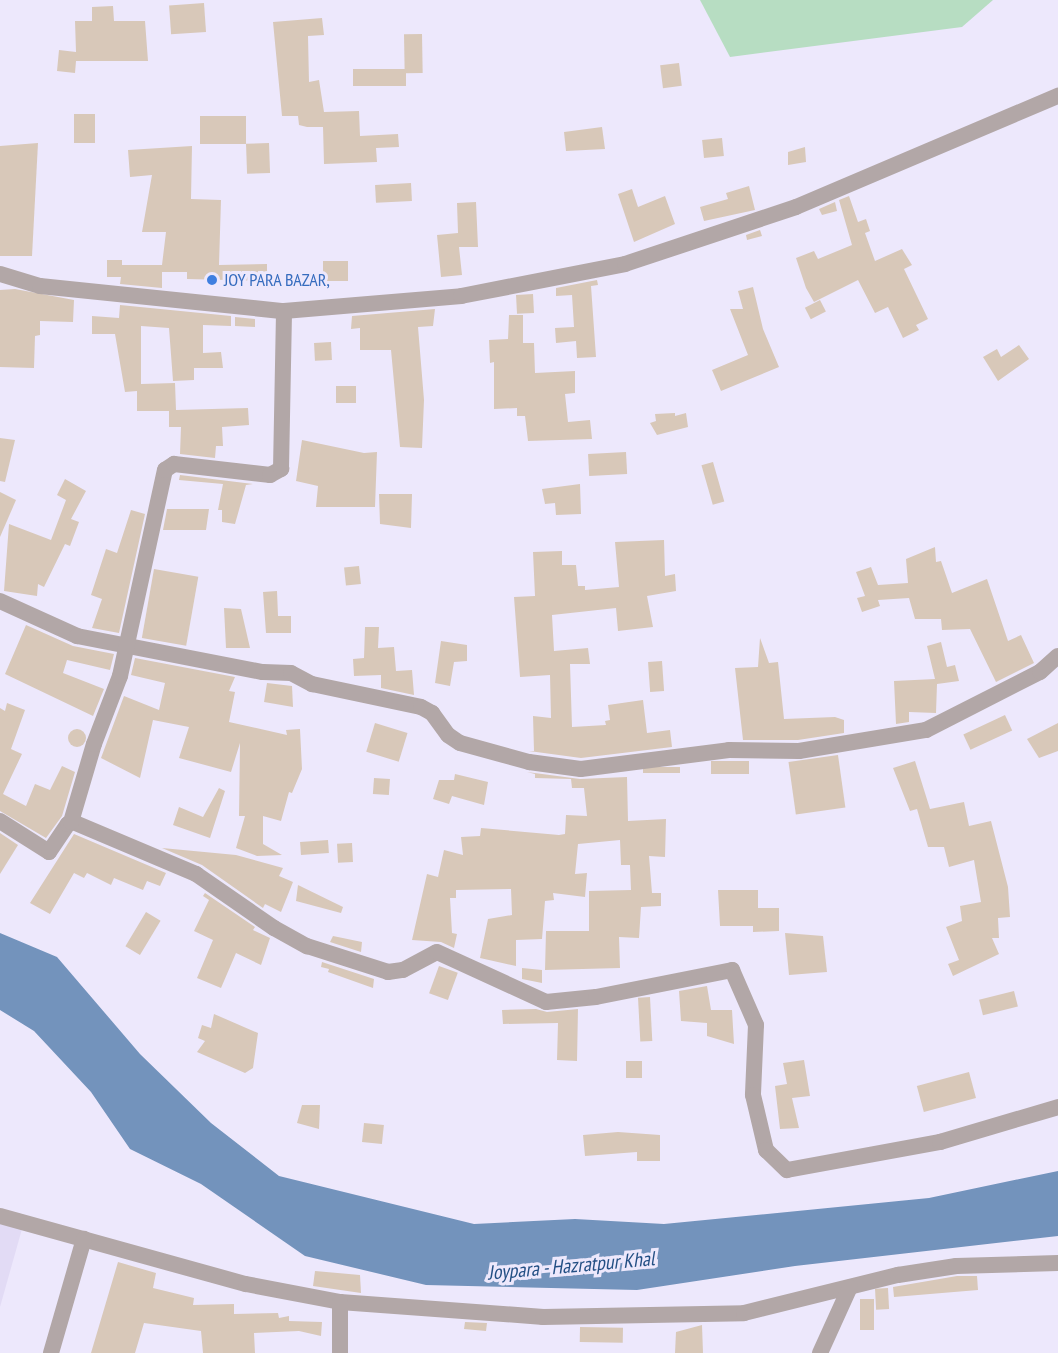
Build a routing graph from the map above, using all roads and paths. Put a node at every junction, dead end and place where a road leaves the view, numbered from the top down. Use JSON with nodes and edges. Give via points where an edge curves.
{"nodes":[{"id":1,"x":1058,"y":96,"type":"edge"},
{"id":2,"x":0,"y":274,"type":"edge"},
{"id":3,"x":284,"y":311,"type":"junction"},
{"id":4,"x":0,"y":601,"type":"edge"},
{"id":5,"x":126,"y":646,"type":"junction"},
{"id":6,"x":1058,"y":656,"type":"edge"},
{"id":7,"x":0,"y":821,"type":"edge"},
{"id":8,"x":71,"y":822,"type":"junction"},
{"id":9,"x":1058,"y":1107,"type":"edge"},
{"id":10,"x":0,"y":1216,"type":"edge"},
{"id":11,"x":84,"y":1239,"type":"junction"},
{"id":12,"x":1058,"y":1263,"type":"edge"},
{"id":13,"x":850,"y":1287,"type":"junction"},
{"id":14,"x":340,"y":1302,"type":"junction"},
{"id":15,"x":51,"y":1353,"type":"edge"},
{"id":16,"x":340,"y":1353,"type":"edge"},
{"id":17,"x":820,"y":1353,"type":"edge"}],
"edges":[{"from":1,"to":3,"type":"street","via":[[796,207],[625,264],[461,296]]},
{"from":2,"to":3,"type":"street","via":[[40,286]]},
{"from":3,"to":5,"type":"street","via":[[281,469],[270,475],[174,464],[165,470]]},
{"from":4,"to":5,"type":"street","via":[[76,636]]},
{"from":5,"to":6,"type":"street","via":[[263,672],[291,673],[312,684],[421,707],[432,713],[447,735],[460,743],[529,762],[580,769],[729,750],[799,751],[926,730],[1040,672]]},
{"from":5,"to":8,"type":"street","via":[[120,676],[94,744]]},
{"from":7,"to":8,"type":"street","via":[[49,852]]},
{"from":8,"to":9,"type":"street","via":[[196,874],[307,946],[376,970],[403,970],[438,952],[546,1002],[596,997],[732,970],[756,1025],[753,1095],[766,1150],[787,1170],[940,1142]]},
{"from":10,"to":11,"type":"street"},
{"from":11,"to":14,"type":"street","via":[[246,1284]]},
{"from":11,"to":15,"type":"street"},
{"from":12,"to":13,"type":"street","via":[[956,1266]]},
{"from":13,"to":14,"type":"street","via":[[744,1313],[543,1317]]},
{"from":13,"to":17,"type":"street"},
{"from":14,"to":16,"type":"street"}]}
